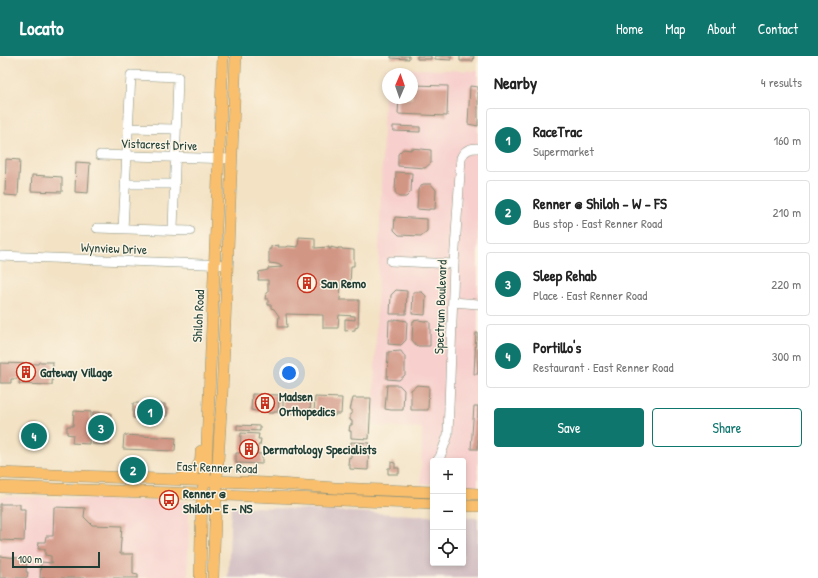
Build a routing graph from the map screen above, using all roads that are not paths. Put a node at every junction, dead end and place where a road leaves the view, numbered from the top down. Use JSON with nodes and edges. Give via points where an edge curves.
{"nodes":[{"id":1,"x":223,"y":59,"type":"edge"},
{"id":2,"x":236,"y":59,"type":"edge"},
{"id":3,"x":128,"y":128,"type":"junction"},
{"id":4,"x":176,"y":129,"type":"junction"},
{"id":5,"x":478,"y":148,"type":"edge"},
{"id":6,"x":100,"y":155,"type":"dead end"},
{"id":7,"x":126,"y":156,"type":"junction"},
{"id":8,"x":175,"y":157,"type":"junction"},
{"id":9,"x":218,"y":158,"type":"junction"},
{"id":10,"x":232,"y":159,"type":"junction"},
{"id":11,"x":125,"y":184,"type":"junction"},
{"id":12,"x":174,"y":184,"type":"junction"},
{"id":13,"x":97,"y":228,"type":"dead end"},
{"id":14,"x":123,"y":229,"type":"junction"},
{"id":15,"x":173,"y":230,"type":"junction"},
{"id":16,"x":190,"y":231,"type":"dead end"},
{"id":17,"x":0,"y":256,"type":"edge"},
{"id":18,"x":391,"y":261,"type":"dead end"},
{"id":19,"x":454,"y":264,"type":"junction"},
{"id":20,"x":215,"y":265,"type":"junction"},
{"id":21,"x":228,"y":266,"type":"junction"},
{"id":22,"x":453,"y":302,"type":"junction"},
{"id":23,"x":478,"y":304,"type":"edge"},
{"id":24,"x":210,"y":371,"type":"junction"},
{"id":25,"x":223,"y":372,"type":"junction"},
{"id":26,"x":208,"y":402,"type":"junction"},
{"id":27,"x":440,"y":458,"type":"edge"},
{"id":28,"x":0,"y":473,"type":"edge"},
{"id":29,"x":60,"y":475,"type":"junction"},
{"id":30,"x":101,"y":477,"type":"junction"},
{"id":31,"x":175,"y":480,"type":"junction"},
{"id":32,"x":204,"y":480,"type":"junction"},
{"id":33,"x":218,"y":481,"type":"junction"},
{"id":34,"x":0,"y":487,"type":"edge"},
{"id":35,"x":45,"y":489,"type":"junction"},
{"id":36,"x":90,"y":490,"type":"junction"},
{"id":37,"x":430,"y":492,"type":"edge"},
{"id":38,"x":466,"y":493,"type":"edge"},
{"id":39,"x":202,"y":494,"type":"junction"},
{"id":40,"x":478,"y":494,"type":"edge"},
{"id":41,"x":216,"y":495,"type":"junction"},
{"id":42,"x":430,"y":504,"type":"edge"},
{"id":43,"x":466,"y":506,"type":"edge"},
{"id":44,"x":478,"y":506,"type":"edge"},
{"id":45,"x":200,"y":578,"type":"edge"},
{"id":46,"x":213,"y":578,"type":"edge"}],
"edges":[{"from":1,"to":2,"type":"main road"},
{"from":1,"to":9,"type":"main road","name":"Shiloh Road"},
{"from":2,"to":10,"type":"main road"},
{"from":3,"to":4,"type":"street"},
{"from":3,"to":4,"type":"street","via":[[131,75],[178,77]]},
{"from":3,"to":7,"type":"street"},
{"from":4,"to":8,"type":"street"},
{"from":5,"to":19,"type":"street","name":"Spectrum Boulevard","via":[[471,148],[461,158]]},
{"from":6,"to":7,"type":"street","name":"Vistacrest Drive"},
{"from":7,"to":8,"type":"street","name":"Vistacrest Drive"},
{"from":7,"to":11,"type":"street"},
{"from":8,"to":9,"type":"street","name":"Vistacrest Drive"},
{"from":8,"to":12,"type":"street"},
{"from":9,"to":10,"type":"street","name":"Vistacrest Drive"},
{"from":9,"to":20,"type":"main road","name":"Shiloh Road"},
{"from":10,"to":21,"type":"main road"},
{"from":11,"to":12,"type":"street"},
{"from":11,"to":14,"type":"street"},
{"from":12,"to":15,"type":"street"},
{"from":13,"to":14,"type":"street"},
{"from":14,"to":15,"type":"street"},
{"from":15,"to":16,"type":"street"},
{"from":17,"to":20,"type":"street","name":"Wynview Drive"},
{"from":18,"to":19,"type":"street"},
{"from":19,"to":22,"type":"street","name":"Spectrum Boulevard"},
{"from":20,"to":21,"type":"street","name":"Wynview Drive"},
{"from":20,"to":24,"type":"main road","name":"Shiloh Road"},
{"from":21,"to":25,"type":"main road"},
{"from":22,"to":23,"type":"street"},
{"from":22,"to":27,"type":"street","name":"Spectrum Boulevard","via":[[448,435]]},
{"from":24,"to":25,"type":"main road"},
{"from":24,"to":26,"type":"main road","name":"Shiloh Road"},
{"from":25,"to":33,"type":"main road"},
{"from":26,"to":31,"type":"main road","via":[[204,409],[200,462],[194,471]]},
{"from":26,"to":32,"type":"main road","name":"Shiloh Road"},
{"from":28,"to":29,"type":"main road","name":"East Renner Road"},
{"from":29,"to":30,"type":"main road","name":"East Renner Road"},
{"from":29,"to":35,"type":"main road","via":[[57,483]]},
{"from":30,"to":31,"type":"main road","name":"East Renner Road"},
{"from":30,"to":36,"type":"main road","via":[[92,484]]},
{"from":31,"to":32,"type":"main road","name":"East Renner Road"},
{"from":32,"to":33,"type":"main road","name":"East Renner Road"},
{"from":32,"to":39,"type":"main road","name":"Shiloh Road"},
{"from":33,"to":37,"type":"main road","name":"East Renner Road"},
{"from":33,"to":41,"type":"main road"},
{"from":34,"to":35,"type":"main road"},
{"from":35,"to":36,"type":"main road"},
{"from":36,"to":39,"type":"main road"},
{"from":38,"to":40,"type":"main road"},
{"from":39,"to":41,"type":"main road"},
{"from":39,"to":45,"type":"main road","name":"Shiloh Road"},
{"from":41,"to":42,"type":"main road"},
{"from":41,"to":46,"type":"main road"},
{"from":43,"to":44,"type":"main road"}]}
